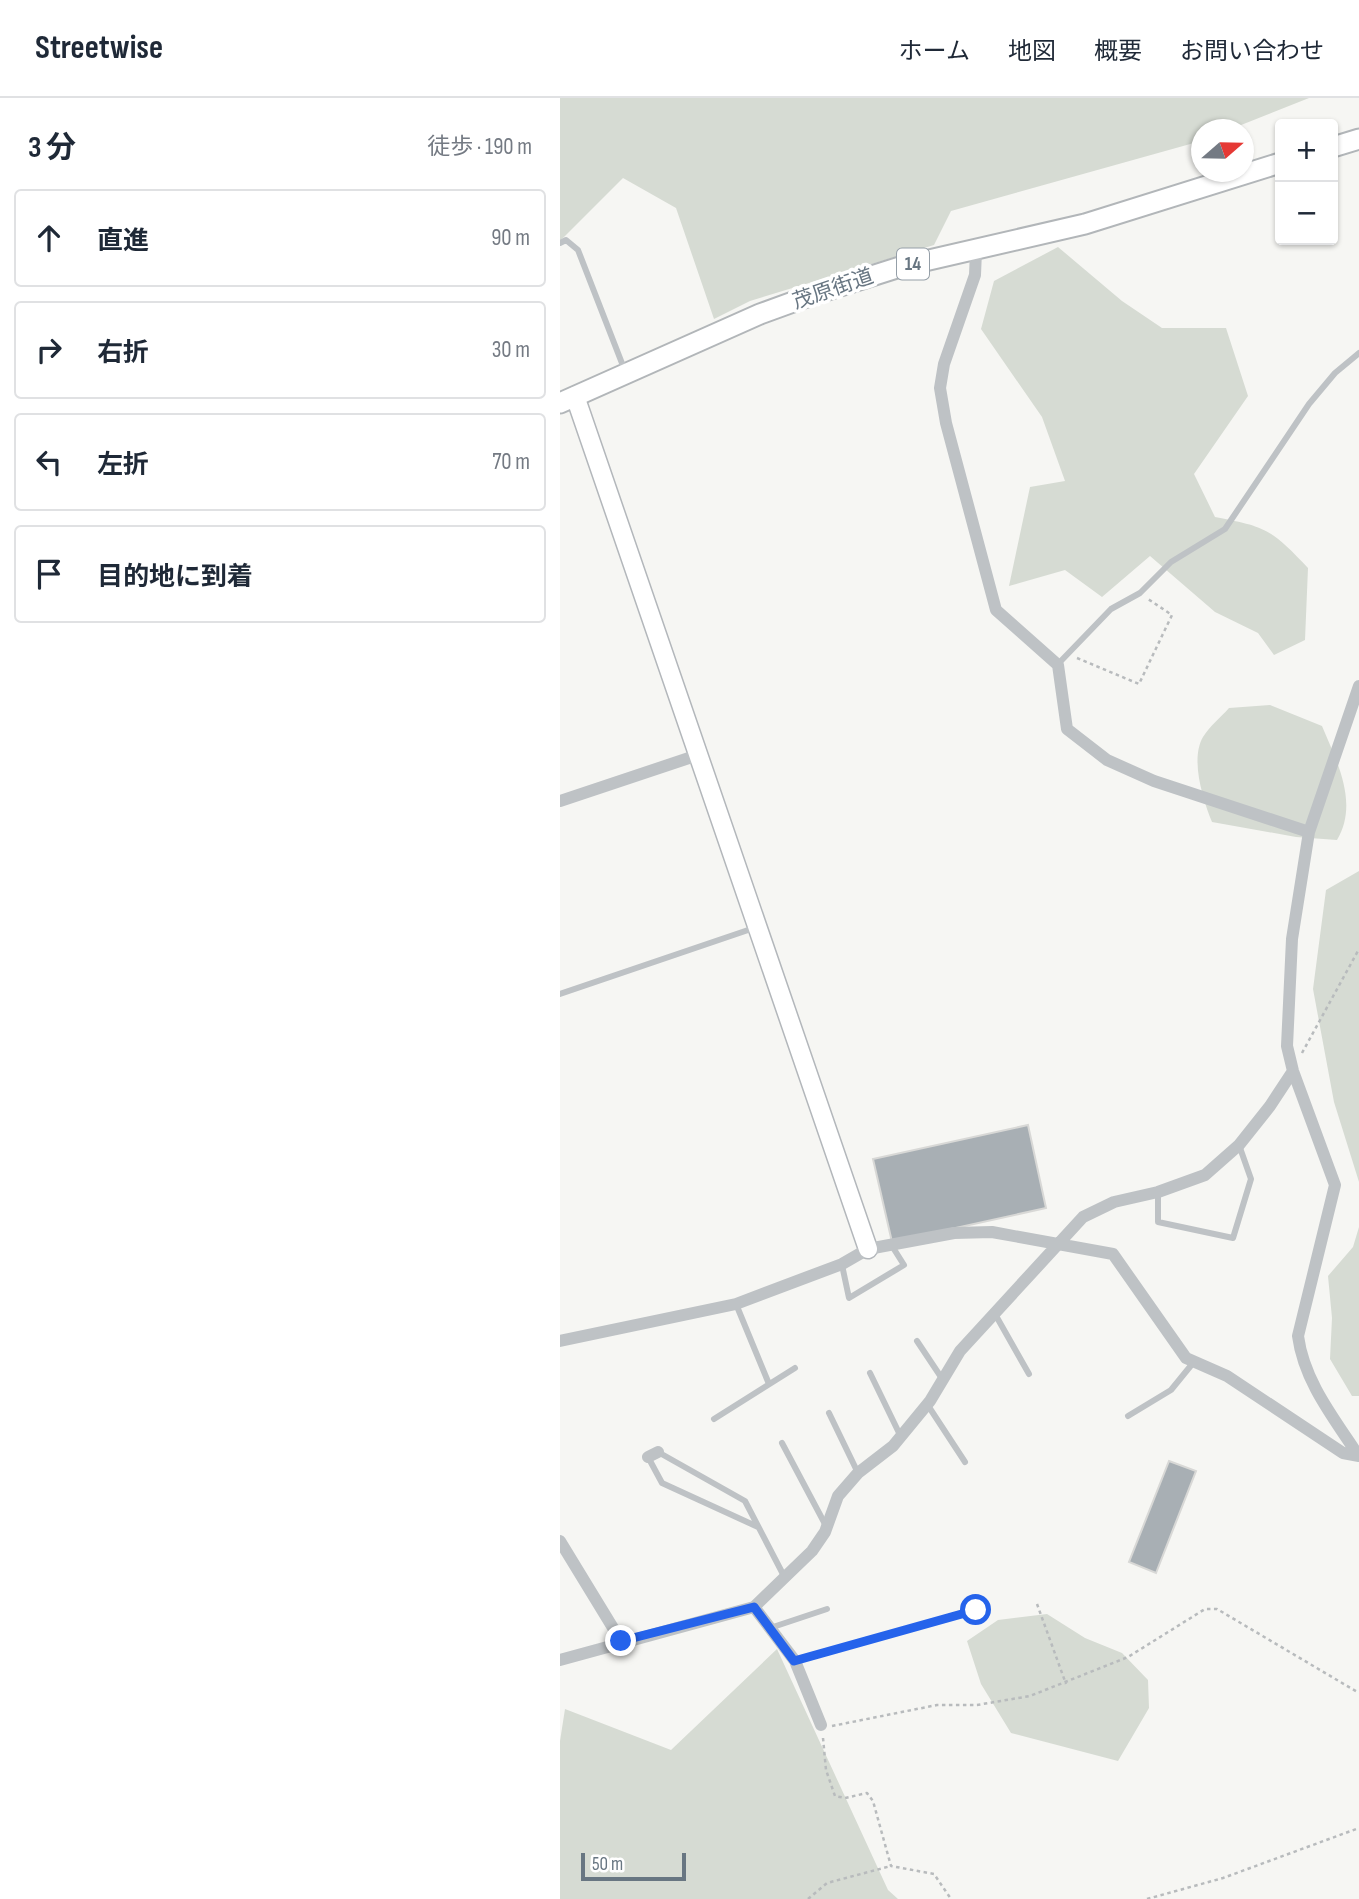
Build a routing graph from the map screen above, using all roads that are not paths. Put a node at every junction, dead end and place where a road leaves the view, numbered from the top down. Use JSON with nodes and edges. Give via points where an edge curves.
{"nodes":[{"id":1,"x":1359,"y":139,"type":"edge"},
{"id":2,"x":1338,"y":145,"type":"edge"},
{"id":3,"x":1275,"y":165,"type":"edge"},
{"id":4,"x":560,"y":243,"type":"edge"},
{"id":5,"x":976,"y":251,"type":"junction"},
{"id":6,"x":1359,"y":353,"type":"edge"},
{"id":7,"x":626,"y":373,"type":"junction"},
{"id":8,"x":567,"y":399,"type":"edge"},
{"id":9,"x":1058,"y":665,"type":"junction"},
{"id":10,"x":1358,"y":690,"type":"edge"},
{"id":11,"x":698,"y":755,"type":"junction"},
{"id":12,"x":560,"y":801,"type":"edge"},
{"id":13,"x":1309,"y":832,"type":"junction"},
{"id":14,"x":757,"y":927,"type":"junction"},
{"id":15,"x":560,"y":994,"type":"edge"},
{"id":16,"x":1293,"y":1071,"type":"junction"},
{"id":17,"x":1239,"y":1145,"type":"junction"},
{"id":18,"x":1158,"y":1192,"type":"junction"},
{"id":19,"x":1058,"y":1243,"type":"junction"},
{"id":20,"x":892,"y":1246,"type":"junction"},
{"id":21,"x":868,"y":1249,"type":"junction"},
{"id":22,"x":842,"y":1264,"type":"junction"},
{"id":23,"x":736,"y":1304,"type":"junction"},
{"id":24,"x":994,"y":1313,"type":"junction"},
{"id":25,"x":560,"y":1341,"type":"edge"},
{"id":26,"x":917,"y":1341,"type":"dead end"},
{"id":27,"x":1193,"y":1363,"type":"junction"},
{"id":28,"x":794,"y":1368,"type":"dead end"},
{"id":29,"x":870,"y":1373,"type":"dead end"},
{"id":30,"x":1029,"y":1374,"type":"dead end"},
{"id":31,"x":943,"y":1380,"type":"junction"},
{"id":32,"x":769,"y":1384,"type":"junction"},
{"id":33,"x":927,"y":1404,"type":"junction"},
{"id":34,"x":830,"y":1413,"type":"dead end"},
{"id":35,"x":1128,"y":1416,"type":"dead end"},
{"id":36,"x":714,"y":1419,"type":"dead end"},
{"id":37,"x":901,"y":1437,"type":"junction"},
{"id":38,"x":782,"y":1443,"type":"dead end"},
{"id":39,"x":1358,"y":1455,"type":"edge"},
{"id":40,"x":965,"y":1462,"type":"dead end"},
{"id":41,"x":858,"y":1473,"type":"junction"},
{"id":42,"x":759,"y":1528,"type":"junction"},
{"id":43,"x":827,"y":1528,"type":"junction"},
{"id":44,"x":560,"y":1541,"type":"edge"},
{"id":45,"x":785,"y":1578,"type":"junction"},
{"id":46,"x":754,"y":1607,"type":"junction"},
{"id":47,"x":827,"y":1609,"type":"dead end"},
{"id":48,"x":976,"y":1610,"type":"dead end"},
{"id":49,"x":770,"y":1628,"type":"junction"},
{"id":50,"x":621,"y":1641,"type":"junction"},
{"id":51,"x":560,"y":1660,"type":"edge"},
{"id":52,"x":794,"y":1661,"type":"junction"},
{"id":53,"x":821,"y":1725,"type":"road end"}],
"edges":[{"from":1,"to":2,"type":"main road"},
{"from":3,"to":5,"type":"main road","name":"茂原街道","number":"14","via":[[1085,224]]},
{"from":4,"to":7,"type":"lane","via":[[566,240],[578,250]]},
{"from":5,"to":7,"type":"main road","name":"茂原街道","number":"14","via":[[903,266],[815,294]]},
{"from":5,"to":9,"type":"street","via":[[975,275],[944,364],[940,388],[946,423],[996,610]]},
{"from":6,"to":9,"type":"lane","via":[[1309,404],[1224,529],[1171,562],[1140,593],[1111,608]]},
{"from":7,"to":8,"type":"main road","name":"茂原街道","number":"14"},
{"from":8,"to":11,"type":"street"},
{"from":9,"to":13,"type":"street","via":[[1067,729],[1107,760],[1154,781]]},
{"from":10,"to":13,"type":"street"},
{"from":11,"to":12,"type":"street"},
{"from":11,"to":14,"type":"street"},
{"from":13,"to":16,"type":"street","via":[[1292,939],[1287,1046]]},
{"from":14,"to":15,"type":"lane"},
{"from":14,"to":21,"type":"street"},
{"from":16,"to":17,"type":"street"},
{"from":16,"to":39,"type":"street","via":[[1335,1185],[1298,1336],[1301,1360]]},
{"from":17,"to":18,"type":"street","via":[[1205,1175]]},
{"from":17,"to":18,"type":"lane","via":[[1251,1179],[1233,1238],[1158,1222]]},
{"from":18,"to":19,"type":"street","via":[[1114,1202],[1083,1217]]},
{"from":19,"to":20,"type":"street","via":[[992,1232],[954,1233]]},
{"from":19,"to":24,"type":"street"},
{"from":19,"to":27,"type":"street","via":[[1113,1254]]},
{"from":20,"to":21,"type":"street"},
{"from":20,"to":22,"type":"lane","via":[[904,1265],[849,1298]]},
{"from":21,"to":22,"type":"street"},
{"from":22,"to":23,"type":"street"},
{"from":23,"to":25,"type":"street"},
{"from":23,"to":32,"type":"lane"},
{"from":24,"to":30,"type":"lane"},
{"from":24,"to":31,"type":"street","via":[[960,1350]]},
{"from":26,"to":31,"type":"lane"},
{"from":27,"to":35,"type":"lane","via":[[1171,1390]]},
{"from":27,"to":39,"type":"street","via":[[1227,1377],[1343,1453]]},
{"from":28,"to":32,"type":"lane"},
{"from":29,"to":37,"type":"lane"},
{"from":31,"to":33,"type":"street"},
{"from":32,"to":36,"type":"lane"},
{"from":33,"to":37,"type":"street"},
{"from":33,"to":40,"type":"lane"},
{"from":34,"to":41,"type":"lane"},
{"from":37,"to":41,"type":"street"},
{"from":38,"to":43,"type":"lane"},
{"from":41,"to":43,"type":"street","via":[[838,1496]]},
{"from":42,"to":42,"type":"lane","via":[[745,1501],[653,1455],[662,1483]]},
{"from":42,"to":45,"type":"lane"},
{"from":43,"to":45,"type":"street"},
{"from":44,"to":50,"type":"street"},
{"from":45,"to":46,"type":"street"},
{"from":46,"to":49,"type":"street"},
{"from":46,"to":50,"type":"street"},
{"from":47,"to":49,"type":"lane"},
{"from":48,"to":52,"type":"lane"},
{"from":49,"to":52,"type":"street"},
{"from":50,"to":51,"type":"street"},
{"from":52,"to":53,"type":"street"}]}
